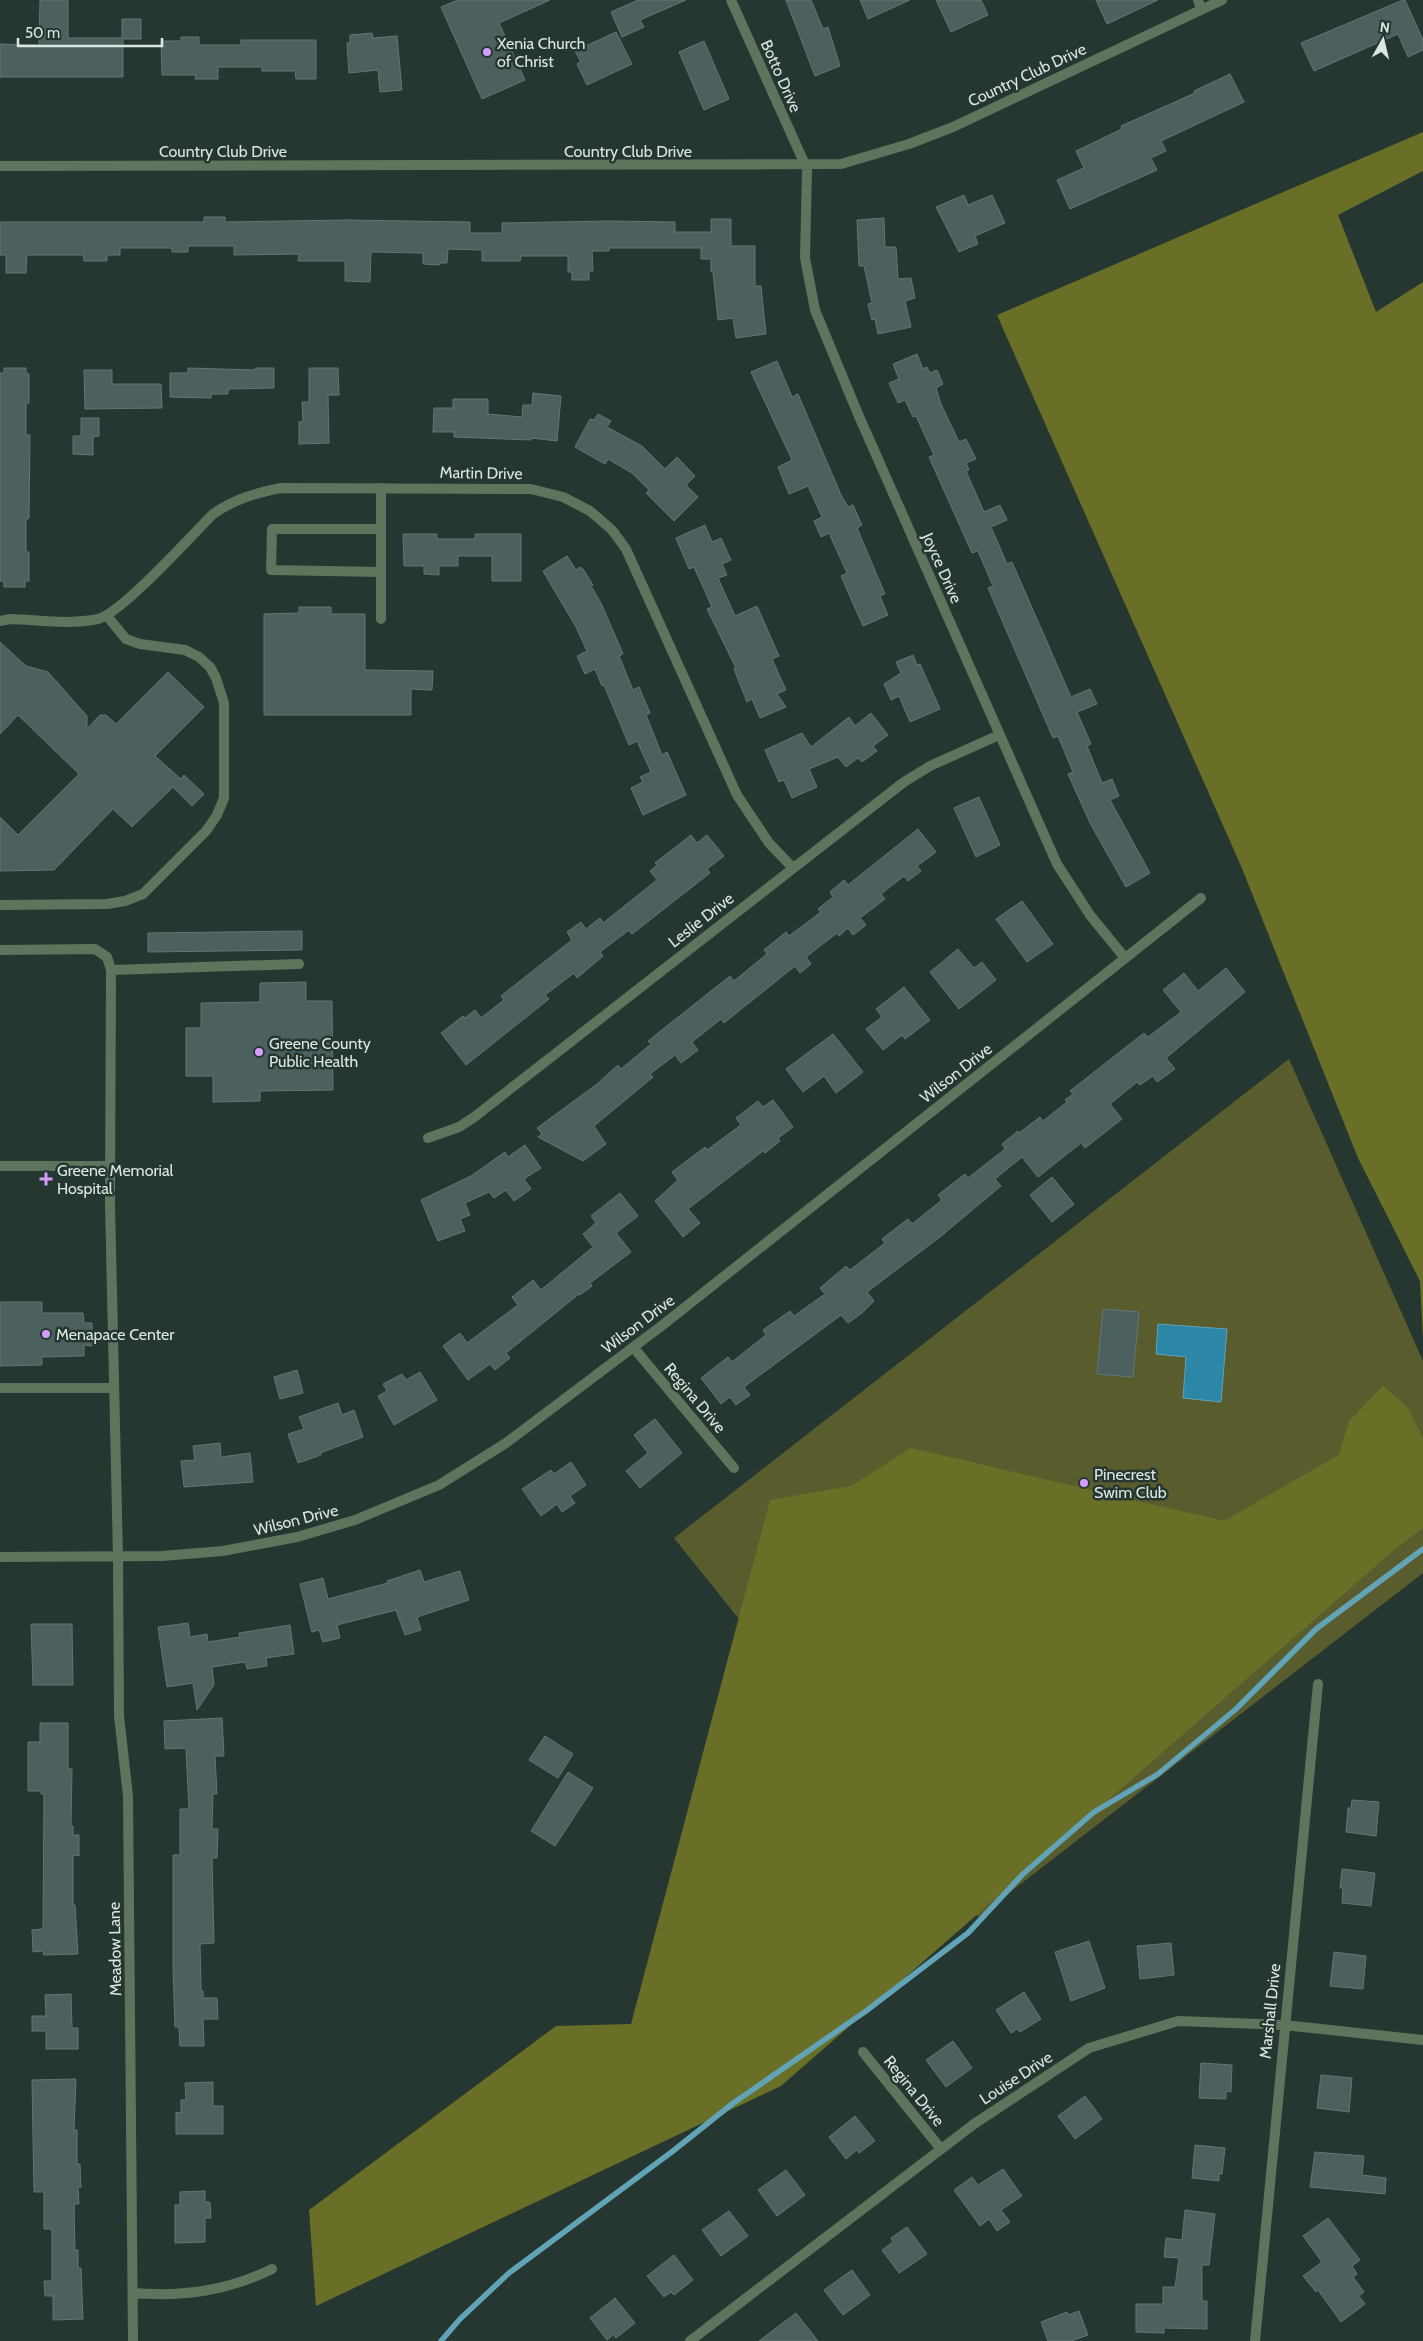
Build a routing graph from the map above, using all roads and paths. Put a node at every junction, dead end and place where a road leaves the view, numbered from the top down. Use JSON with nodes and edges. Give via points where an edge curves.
{"nodes":[{"id":1,"x":731,"y":0,"type":"edge"},
{"id":2,"x":1222,"y":0,"type":"edge"},
{"id":3,"x":1199,"y":5,"type":"edge"},
{"id":4,"x":805,"y":165,"type":"junction"},
{"id":5,"x":0,"y":166,"type":"edge"},
{"id":6,"x":381,"y":488,"type":"junction"},
{"id":7,"x":380,"y":529,"type":"junction"},
{"id":8,"x":381,"y":572,"type":"junction"},
{"id":9,"x":107,"y":616,"type":"junction"},
{"id":10,"x":381,"y":619,"type":"dead end"},
{"id":11,"x":0,"y":622,"type":"edge"},
{"id":12,"x":999,"y":736,"type":"junction"},
{"id":13,"x":793,"y":868,"type":"junction"},
{"id":14,"x":1201,"y":898,"type":"dead end"},
{"id":15,"x":0,"y":905,"type":"edge"},
{"id":16,"x":0,"y":950,"type":"edge"},
{"id":17,"x":1125,"y":958,"type":"junction"},
{"id":18,"x":300,"y":964,"type":"dead end"},
{"id":19,"x":111,"y":970,"type":"junction"},
{"id":20,"x":428,"y":1138,"type":"dead end"},
{"id":21,"x":0,"y":1166,"type":"edge"},
{"id":22,"x":110,"y":1166,"type":"junction"},
{"id":23,"x":633,"y":1347,"type":"junction"},
{"id":24,"x":0,"y":1388,"type":"edge"},
{"id":25,"x":114,"y":1388,"type":"junction"},
{"id":26,"x":734,"y":1468,"type":"dead end"},
{"id":27,"x":118,"y":1557,"type":"junction"},
{"id":28,"x":0,"y":1558,"type":"edge"},
{"id":29,"x":1318,"y":1684,"type":"dead end"},
{"id":30,"x":1284,"y":2025,"type":"junction"},
{"id":31,"x":1423,"y":2040,"type":"edge"},
{"id":32,"x":863,"y":2052,"type":"dead end"},
{"id":33,"x":941,"y":2149,"type":"junction"},
{"id":34,"x":272,"y":2269,"type":"dead end"},
{"id":35,"x":134,"y":2293,"type":"junction"},
{"id":36,"x":133,"y":2341,"type":"edge"},
{"id":37,"x":690,"y":2341,"type":"edge"},
{"id":38,"x":1255,"y":2341,"type":"edge"}],
"edges":[{"from":1,"to":4,"type":"street","name":"Botto Drive"},
{"from":2,"to":3,"type":"street","name":"Country Club Drive"},
{"from":3,"to":4,"type":"street","name":"Country Club Drive","via":[[953,127],[841,164]]},
{"from":4,"to":5,"type":"street","name":"Country Club Drive"},
{"from":4,"to":12,"type":"street","name":"Joyce Drive","via":[[805,258],[814,310]]},
{"from":6,"to":7,"type":"street"},
{"from":6,"to":9,"type":"street","name":"Martin Drive","via":[[281,488],[230,503],[213,514]]},
{"from":6,"to":13,"type":"street","name":"Martin Drive","via":[[532,489],[577,503],[602,520],[626,549],[737,796],[769,843]]},
{"from":7,"to":8,"type":"street"},
{"from":7,"to":8,"type":"street","via":[[272,528],[270,570]]},
{"from":8,"to":10,"type":"street"},
{"from":9,"to":11,"type":"street","name":"Martin Drive","via":[[75,622],[10,619]]},
{"from":9,"to":15,"type":"street","via":[[126,639],[185,650],[210,668],[224,703],[224,798],[206,831],[143,894],[107,904]]},
{"from":12,"to":13,"type":"street","name":"Leslie Drive","via":[[930,766],[904,782]]},
{"from":12,"to":17,"type":"street","name":"Joyce Drive","via":[[1057,864],[1090,914]]},
{"from":13,"to":20,"type":"street","name":"Leslie Drive","via":[[473,1118],[459,1127]]},
{"from":14,"to":17,"type":"street","name":"Wilson Drive"},
{"from":16,"to":19,"type":"street","via":[[95,949],[107,957]]},
{"from":17,"to":23,"type":"street","name":"Wilson Drive"},
{"from":18,"to":19,"type":"street"},
{"from":19,"to":22,"type":"street","name":"Meadow Lane"},
{"from":21,"to":22,"type":"street"},
{"from":22,"to":25,"type":"street","name":"Meadow Lane"},
{"from":23,"to":26,"type":"street","name":"Regina Drive"},
{"from":23,"to":27,"type":"street","name":"Wilson Drive","via":[[506,1443],[439,1485],[383,1510],[297,1537],[223,1551]]},
{"from":24,"to":25,"type":"street"},
{"from":25,"to":27,"type":"street","name":"Meadow Lane"},
{"from":27,"to":28,"type":"street","name":"Wilson Drive"},
{"from":27,"to":35,"type":"street","name":"Meadow Lane","via":[[119,1716],[128,1796]]},
{"from":29,"to":30,"type":"street","name":"Marshall Drive"},
{"from":30,"to":31,"type":"street","name":"Louise Drive"},
{"from":30,"to":33,"type":"street","name":"Louise Drive","via":[[1178,2021],[1089,2048]]},
{"from":30,"to":38,"type":"street","name":"Marshall Drive"},
{"from":32,"to":33,"type":"street","name":"Regina Drive"},
{"from":33,"to":37,"type":"street","name":"Louise Drive"},
{"from":34,"to":35,"type":"street","via":[[238,2284],[203,2292],[168,2296]]},
{"from":35,"to":36,"type":"street","name":"Meadow Lane"}]}
